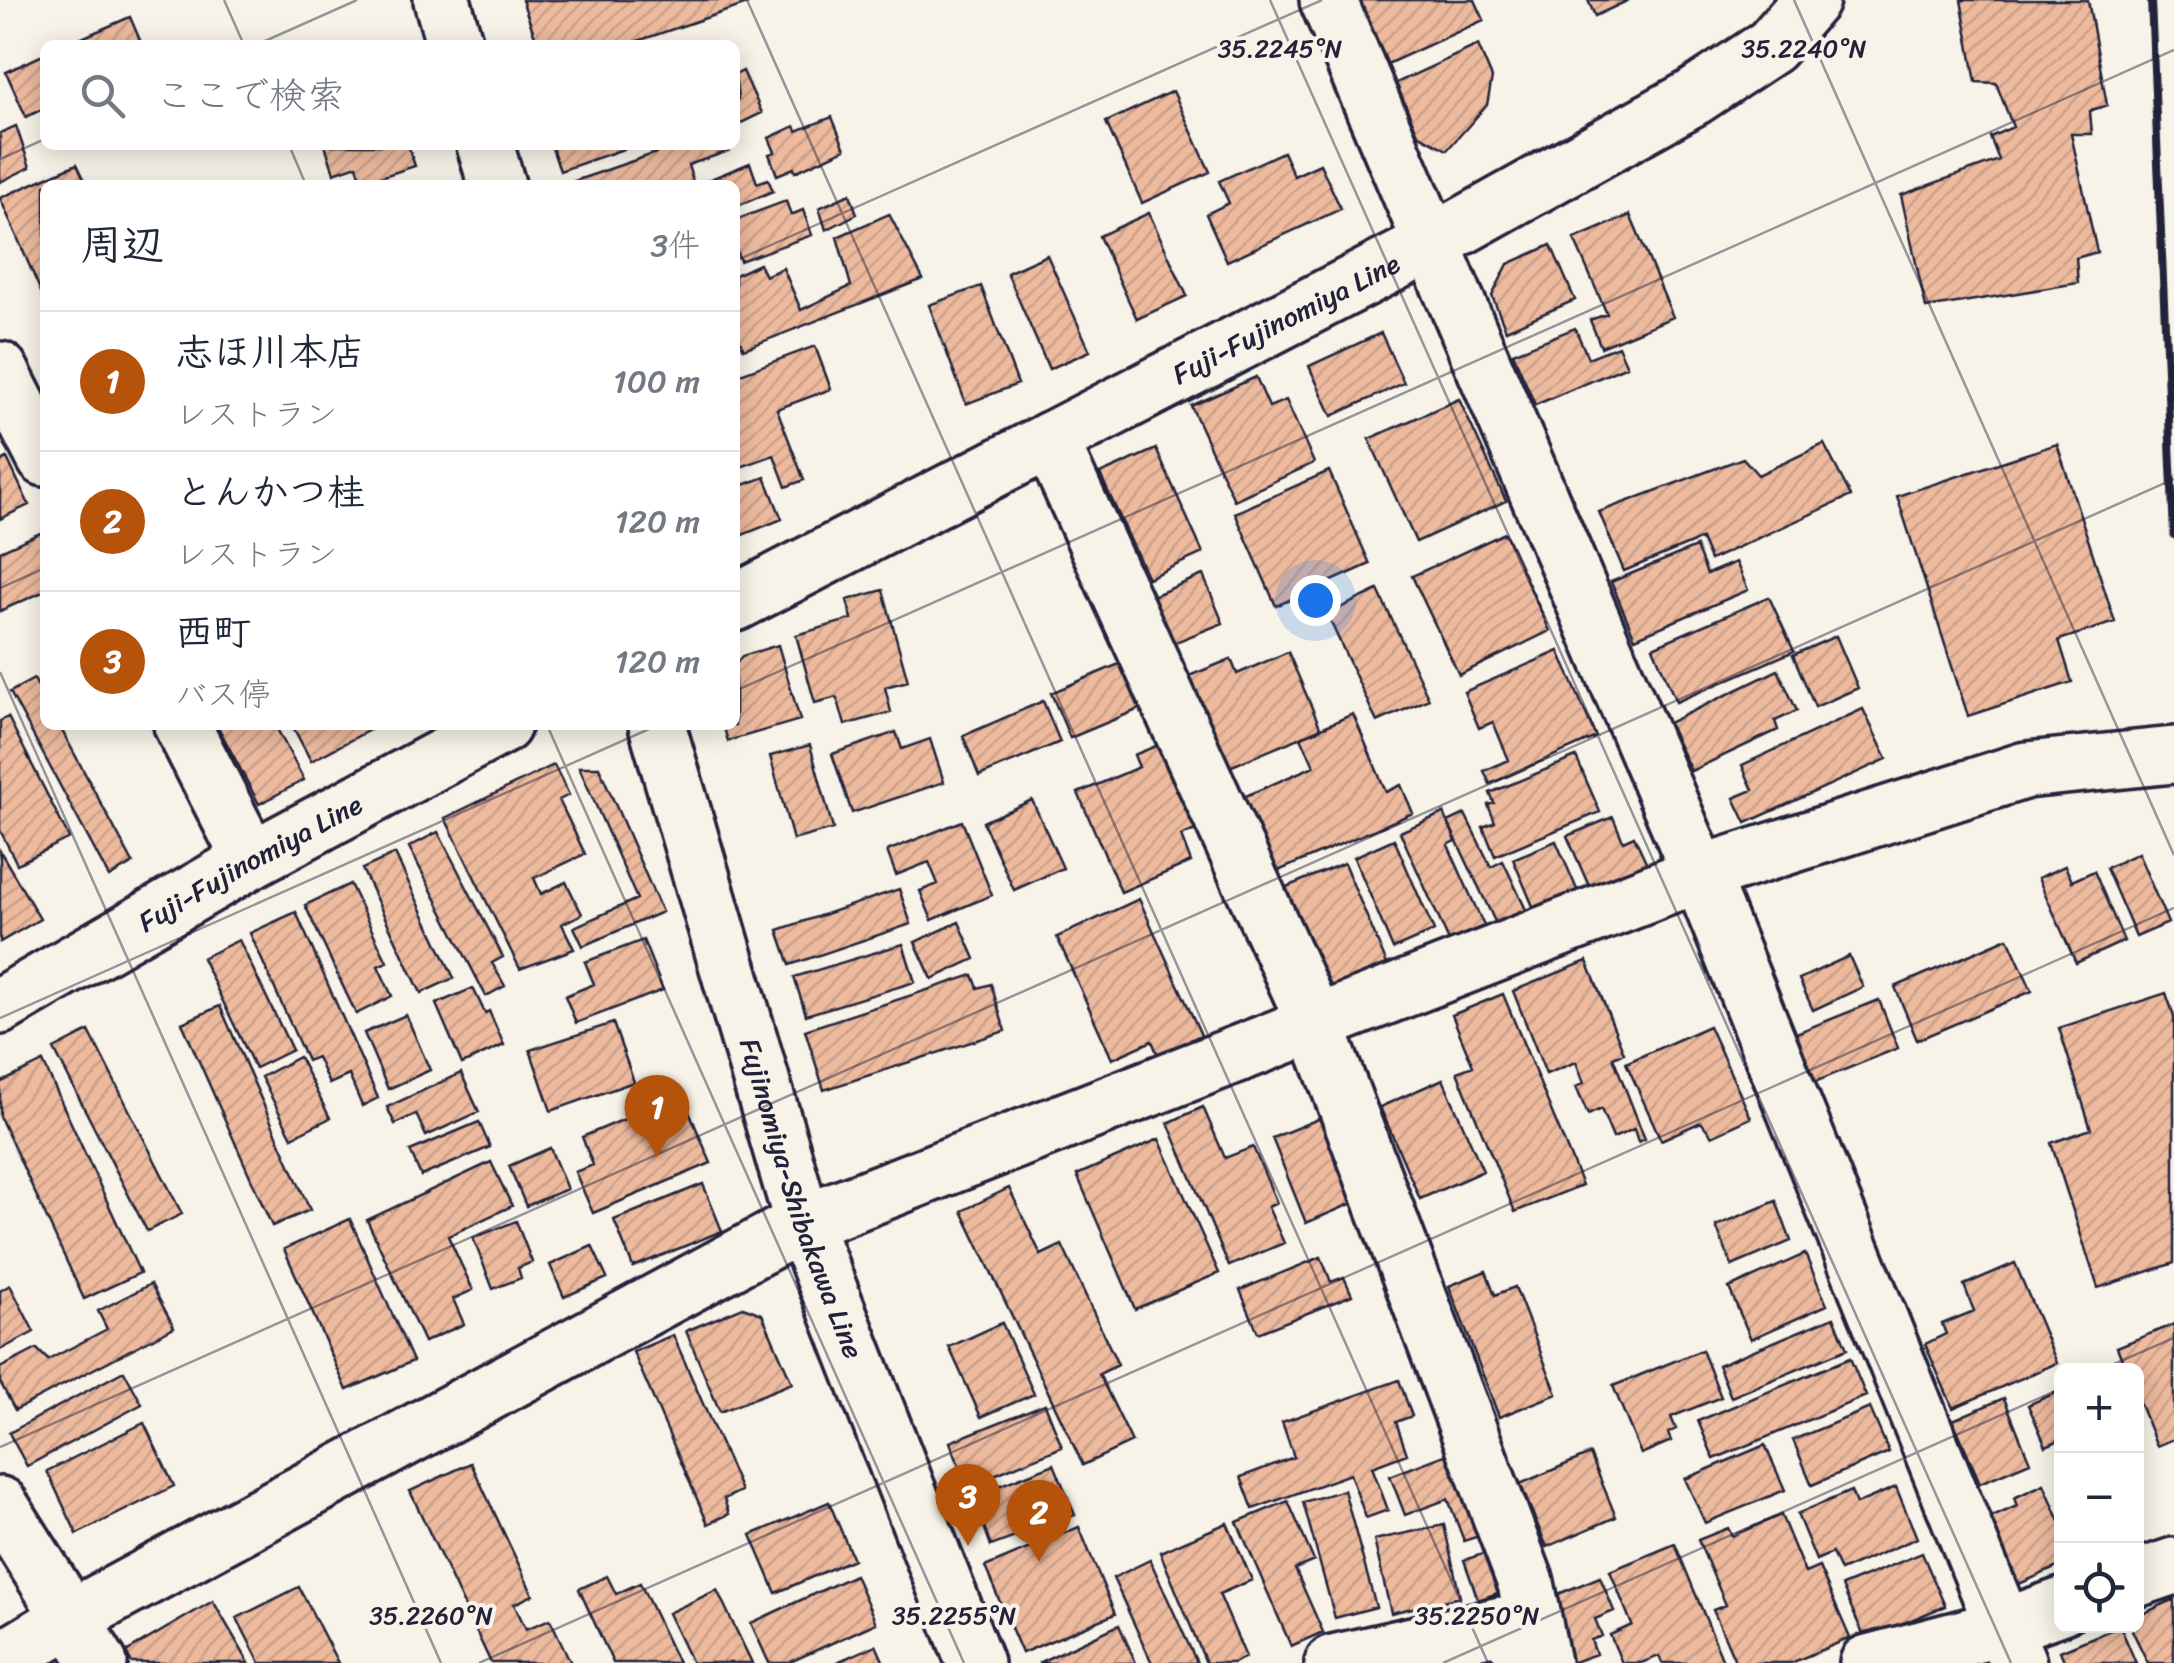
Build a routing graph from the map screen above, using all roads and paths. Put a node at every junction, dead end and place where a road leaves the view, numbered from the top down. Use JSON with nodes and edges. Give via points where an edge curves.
{"nodes":[{"id":1,"x":442,"y":0,"type":"edge"},
{"id":2,"x":1328,"y":0,"type":"edge"},
{"id":3,"x":1810,"y":0,"type":"edge"},
{"id":4,"x":454,"y":40,"type":"edge"},
{"id":5,"x":486,"y":150,"type":"edge"},
{"id":6,"x":496,"y":180,"type":"edge"},
{"id":7,"x":1432,"y":243,"type":"junction"},
{"id":8,"x":0,"y":370,"type":"edge"},
{"id":9,"x":1050,"y":440,"type":"junction"},
{"id":10,"x":40,"y":448,"type":"edge"},
{"id":11,"x":740,"y":600,"type":"edge"},
{"id":12,"x":185,"y":730,"type":"edge"},
{"id":13,"x":494,"y":730,"type":"edge"},
{"id":14,"x":658,"y":730,"type":"edge"},
{"id":15,"x":2174,"y":755,"type":"edge"},
{"id":16,"x":251,"y":860,"type":"junction"},
{"id":17,"x":1700,"y":874,"type":"junction"},
{"id":18,"x":0,"y":1006,"type":"edge"},
{"id":19,"x":1316,"y":1025,"type":"junction"},
{"id":20,"x":803,"y":1224,"type":"junction"},
{"id":21,"x":0,"y":1505,"type":"edge"},
{"id":22,"x":2174,"y":1566,"type":"edge"},
{"id":23,"x":2144,"y":1576,"type":"edge"},
{"id":24,"x":2054,"y":1612,"type":"edge"},
{"id":25,"x":85,"y":1641,"type":"edge"},
{"id":26,"x":2010,"y":1645,"type":"edge"},
{"id":27,"x":0,"y":1661,"type":"edge"},
{"id":28,"x":975,"y":1663,"type":"edge"},
{"id":29,"x":1333,"y":1663,"type":"edge"},
{"id":30,"x":1539,"y":1663,"type":"edge"},
{"id":31,"x":1868,"y":1663,"type":"edge"}],
"edges":[{"from":1,"to":4,"type":"street"},
{"from":2,"to":7,"type":"street"},
{"from":3,"to":7,"type":"street","name":"Fuji-Fujinomiya Line","via":[[1771,46],[1694,97]]},
{"from":5,"to":6,"type":"street"},
{"from":7,"to":9,"type":"street","name":"Fuji-Fujinomiya Line"},
{"from":7,"to":17,"type":"street"},
{"from":8,"to":10,"type":"street"},
{"from":9,"to":11,"type":"street","name":"Fuji-Fujinomiya Line"},
{"from":9,"to":19,"type":"street"},
{"from":12,"to":16,"type":"street"},
{"from":13,"to":16,"type":"street","name":"Fuji-Fujinomiya Line"},
{"from":14,"to":20,"type":"street","name":"Fujinomiya-Shibakawa Line"},
{"from":15,"to":17,"type":"street","via":[[2026,770]]},
{"from":16,"to":18,"type":"street","name":"Fuji-Fujinomiya Line"},
{"from":17,"to":19,"type":"street"},
{"from":17,"to":26,"type":"street"},
{"from":19,"to":20,"type":"street"},
{"from":19,"to":30,"type":"street","via":[[1526,1583]]},
{"from":20,"to":25,"type":"street"},
{"from":20,"to":28,"type":"street","name":"Fujinomiya-Shibakawa Line"},
{"from":21,"to":25,"type":"street"},
{"from":22,"to":23,"type":"street"},
{"from":24,"to":26,"type":"street"},
{"from":25,"to":27,"type":"street"},
{"from":26,"to":31,"type":"street"},
{"from":29,"to":30,"type":"street","via":[[1501,1625]]}]}
